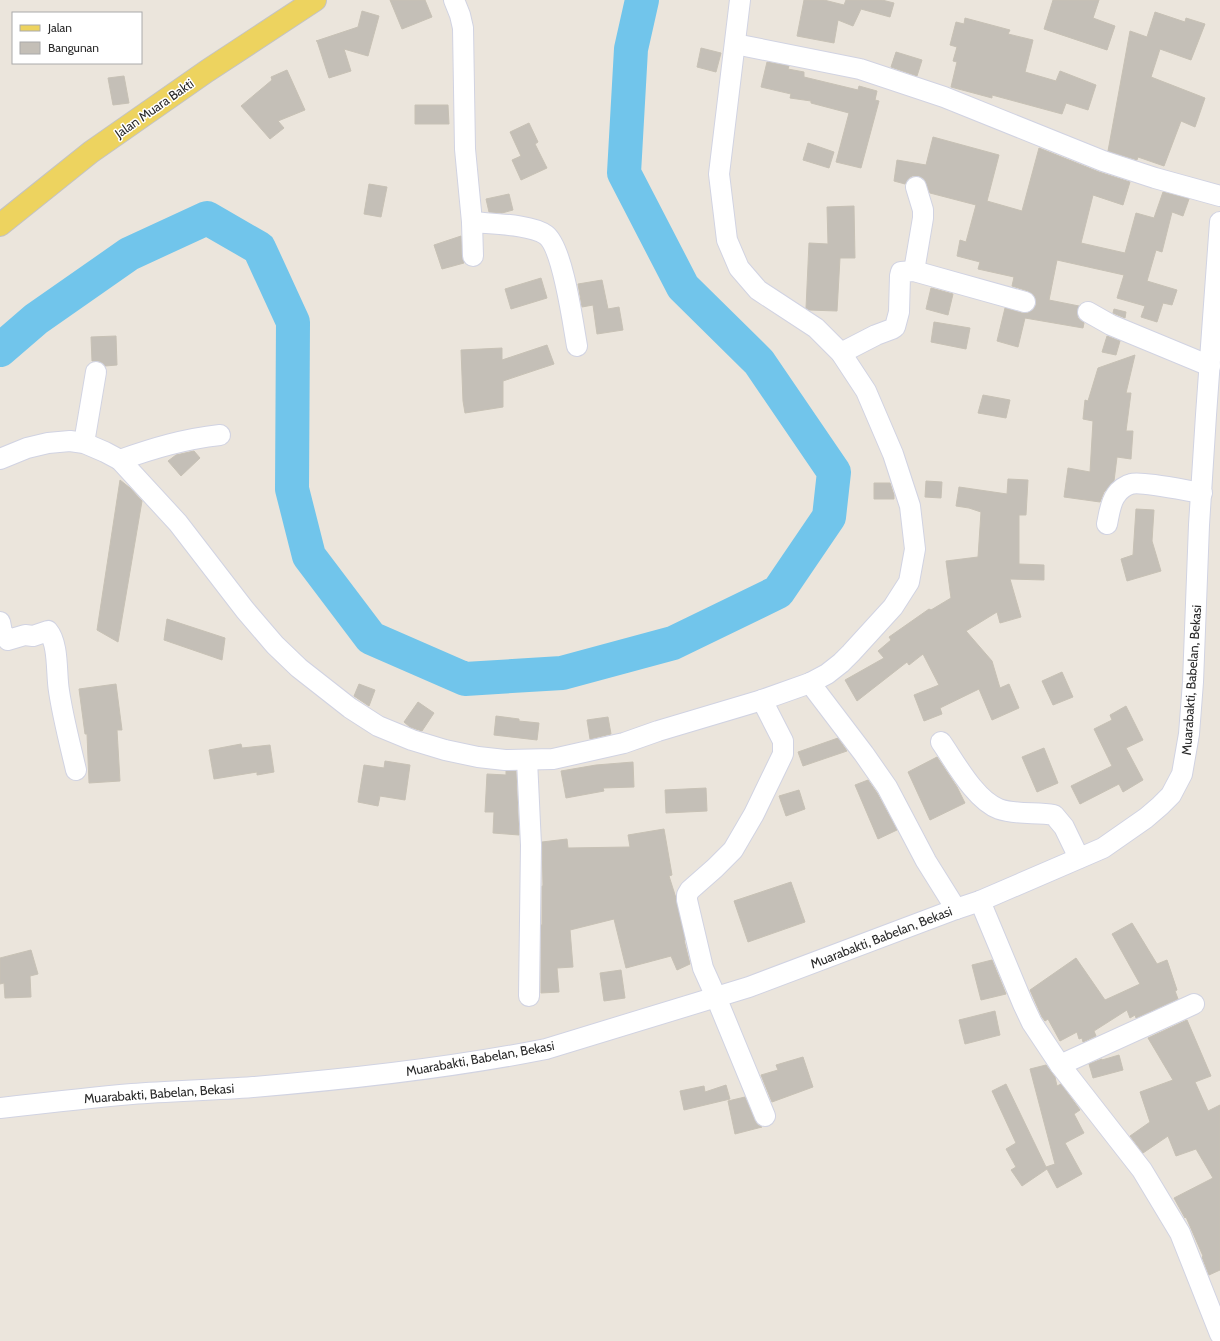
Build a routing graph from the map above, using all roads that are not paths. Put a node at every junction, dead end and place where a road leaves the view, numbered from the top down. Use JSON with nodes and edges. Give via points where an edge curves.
{"nodes":[{"id":1,"x":315,"y":0,"type":"edge"},
{"id":2,"x":454,"y":0,"type":"edge"},
{"id":3,"x":740,"y":0,"type":"edge"},
{"id":4,"x":735,"y":44,"type":"junction"},
{"id":5,"x":916,"y":187,"type":"dead end"},
{"id":6,"x":1220,"y":196,"type":"edge"},
{"id":7,"x":472,"y":222,"type":"junction"},
{"id":8,"x":1220,"y":222,"type":"edge"},
{"id":9,"x":0,"y":225,"type":"edge"},
{"id":10,"x":473,"y":256,"type":"dead end"},
{"id":11,"x":914,"y":271,"type":"junction"},
{"id":12,"x":1025,"y":302,"type":"dead end"},
{"id":13,"x":1088,"y":312,"type":"dead end"},
{"id":14,"x":577,"y":346,"type":"dead end"},
{"id":15,"x":841,"y":353,"type":"junction"},
{"id":16,"x":1210,"y":366,"type":"junction"},
{"id":17,"x":96,"y":372,"type":"dead end"},
{"id":18,"x":220,"y":435,"type":"dead end"},
{"id":19,"x":84,"y":442,"type":"junction"},
{"id":20,"x":0,"y":459,"type":"edge"},
{"id":21,"x":120,"y":460,"type":"junction"},
{"id":22,"x":1202,"y":493,"type":"junction"},
{"id":23,"x":1107,"y":524,"type":"dead end"},
{"id":24,"x":0,"y":622,"type":"edge"},
{"id":25,"x":810,"y":683,"type":"junction"},
{"id":26,"x":762,"y":700,"type":"junction"},
{"id":27,"x":941,"y":742,"type":"dead end"},
{"id":28,"x":527,"y":760,"type":"junction"},
{"id":29,"x":76,"y":770,"type":"dead end"},
{"id":30,"x":1080,"y":858,"type":"junction"},
{"id":31,"x":980,"y":901,"type":"junction"},
{"id":32,"x":956,"y":909,"type":"junction"},
{"id":33,"x":529,"y":996,"type":"dead end"},
{"id":34,"x":716,"y":997,"type":"junction"},
{"id":35,"x":1194,"y":1004,"type":"dead end"},
{"id":36,"x":1060,"y":1066,"type":"junction"},
{"id":37,"x":0,"y":1108,"type":"edge"},
{"id":38,"x":765,"y":1116,"type":"dead end"},
{"id":39,"x":1216,"y":1310,"type":"edge"},
{"id":40,"x":1220,"y":1334,"type":"edge"}],
"edges":[{"from":1,"to":9,"type":"main road","name":"Jalan Muara Bakti","via":[[91,152]]},
{"from":2,"to":7,"type":"street","via":[[463,28],[465,148]]},
{"from":3,"to":4,"type":"street"},
{"from":4,"to":6,"type":"street","via":[[860,69],[944,97],[1103,161]]},
{"from":4,"to":15,"type":"street","via":[[720,174],[727,240],[739,268],[758,290],[816,328]]},
{"from":5,"to":11,"type":"street","via":[[923,218]]},
{"from":7,"to":10,"type":"street"},
{"from":7,"to":14,"type":"street","via":[[534,229],[546,235],[553,243],[566,285]]},
{"from":8,"to":16,"type":"street","name":"Muarabakti, Babelan, Bekasi"},
{"from":11,"to":12,"type":"street"},
{"from":11,"to":15,"type":"street","via":[[901,272],[899,312],[895,327]]},
{"from":13,"to":16,"type":"street","via":[[1111,325]]},
{"from":15,"to":25,"type":"street","via":[[866,391],[893,454],[910,506],[915,549],[908,582],[893,607],[841,663]]},
{"from":16,"to":22,"type":"street","name":"Muarabakti, Babelan, Bekasi"},
{"from":17,"to":19,"type":"street"},
{"from":18,"to":21,"type":"street","via":[[178,442]]},
{"from":19,"to":20,"type":"street","via":[[48,443]]},
{"from":19,"to":21,"type":"street"},
{"from":21,"to":28,"type":"street","via":[[178,523],[275,645],[320,686],[378,726],[412,740],[478,757]]},
{"from":22,"to":23,"type":"street","via":[[1132,483],[1116,494]]},
{"from":22,"to":30,"type":"street","name":"Muarabakti, Babelan, Bekasi","via":[[1193,682],[1189,734],[1182,774],[1171,795],[1146,818],[1103,848]]},
{"from":24,"to":29,"type":"street","via":[[2,632],[8,640],[48,631],[52,636],[59,690]]},
{"from":25,"to":26,"type":"street"},
{"from":25,"to":32,"type":"street","via":[[887,787]]},
{"from":26,"to":28,"type":"street","via":[[611,746],[553,759]]},
{"from":26,"to":34,"type":"street","via":[[783,741],[783,754],[733,850],[687,895],[703,968]]},
{"from":27,"to":30,"type":"street","via":[[974,791],[984,801],[998,809],[1054,815],[1064,827]]},
{"from":28,"to":33,"type":"street","via":[[531,845]]},
{"from":30,"to":31,"type":"street","name":"Muarabakti, Babelan, Bekasi"},
{"from":31,"to":32,"type":"street","name":"Muarabakti, Babelan, Bekasi"},
{"from":31,"to":36,"type":"street","via":[[1032,1023]]},
{"from":32,"to":34,"type":"street","name":"Muarabakti, Babelan, Bekasi"},
{"from":34,"to":37,"type":"street","name":"Muarabakti, Babelan, Bekasi","via":[[546,1049],[430,1069],[254,1086],[61,1100]]},
{"from":34,"to":38,"type":"street"},
{"from":35,"to":36,"type":"street"},
{"from":36,"to":39,"type":"street","via":[[1142,1170],[1180,1233]]},
{"from":39,"to":40,"type":"street"}]}
